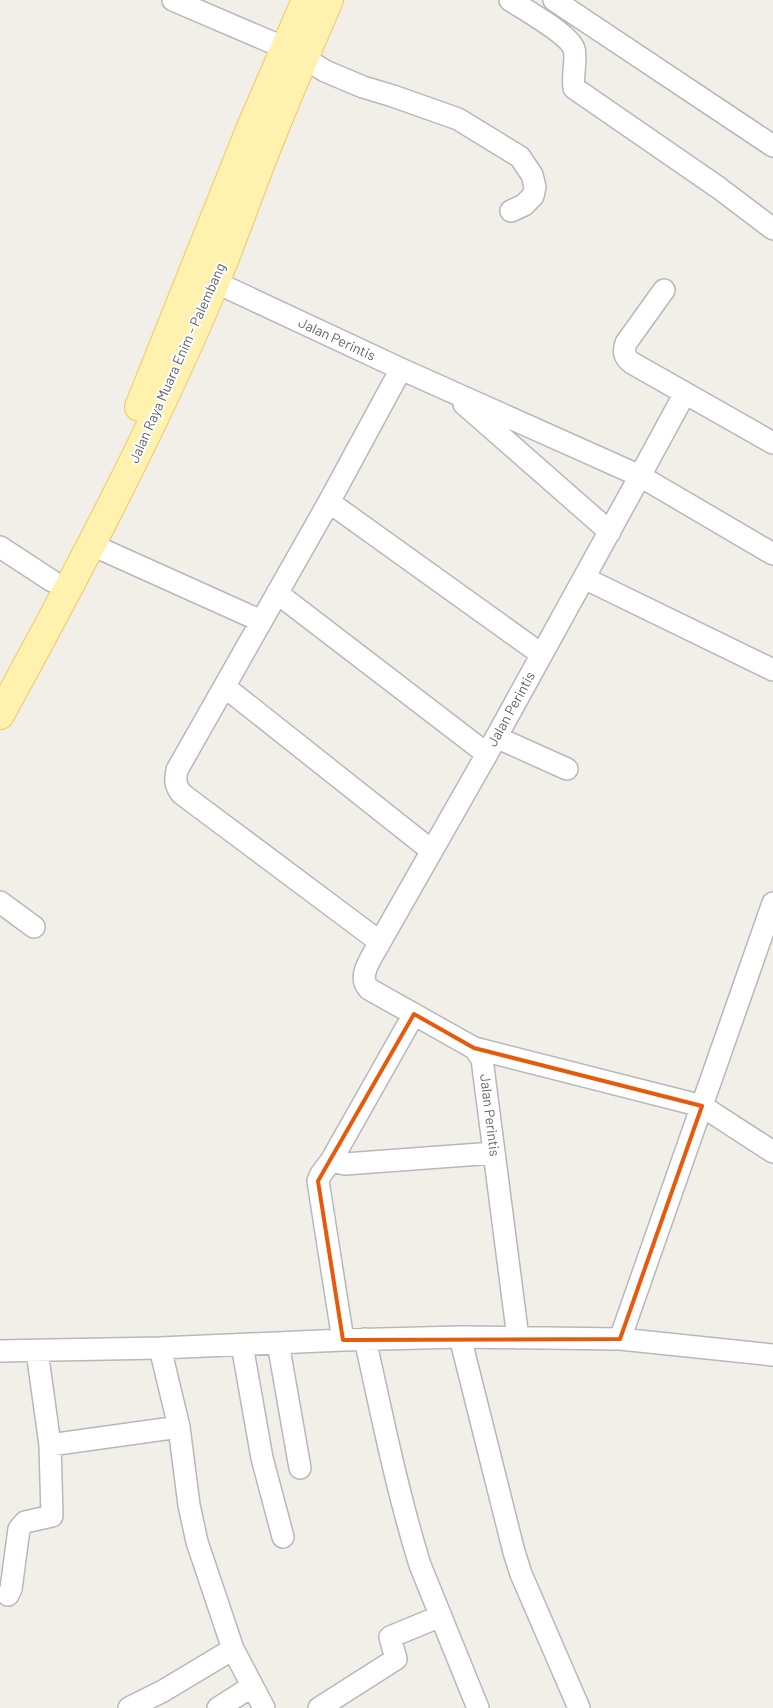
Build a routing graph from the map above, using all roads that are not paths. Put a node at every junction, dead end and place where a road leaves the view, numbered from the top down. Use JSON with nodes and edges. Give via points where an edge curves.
{"nodes":[{"id":1,"x":173,"y":0,"type":"edge"},
{"id":2,"x":306,"y":0,"type":"edge"},
{"id":3,"x":329,"y":0,"type":"edge"},
{"id":4,"x":510,"y":0,"type":"edge"},
{"id":5,"x":554,"y":0,"type":"edge"},
{"id":6,"x":295,"y":53,"type":"junction"},
{"id":7,"x":773,"y":146,"type":"edge"},
{"id":8,"x":511,"y":211,"type":"dead end"},
{"id":9,"x":773,"y":229,"type":"edge"},
{"id":10,"x":217,"y":242,"type":"junction"},
{"id":11,"x":215,"y":282,"type":"junction"},
{"id":12,"x":664,"y":290,"type":"dead end"},
{"id":13,"x":401,"y":369,"type":"junction"},
{"id":14,"x":448,"y":390,"type":"junction"},
{"id":15,"x":685,"y":393,"type":"junction"},
{"id":16,"x":773,"y":443,"type":"edge"},
{"id":17,"x":640,"y":476,"type":"junction"},
{"id":18,"x":329,"y":502,"type":"junction"},
{"id":19,"x":610,"y":532,"type":"junction"},
{"id":20,"x":90,"y":544,"type":"junction"},
{"id":21,"x":0,"y":547,"type":"edge"},
{"id":22,"x":773,"y":554,"type":"edge"},
{"id":23,"x":584,"y":578,"type":"junction"},
{"id":24,"x":52,"y":582,"type":"junction"},
{"id":25,"x":277,"y":593,"type":"junction"},
{"id":26,"x":261,"y":621,"type":"junction"},
{"id":27,"x":541,"y":654,"type":"junction"},
{"id":28,"x":773,"y":670,"type":"edge"},
{"id":29,"x":0,"y":675,"type":"edge"},
{"id":30,"x":225,"y":687,"type":"junction"},
{"id":31,"x":0,"y":715,"type":"edge"},
{"id":32,"x":491,"y":746,"type":"junction"},
{"id":33,"x":566,"y":769,"type":"dead end"},
{"id":34,"x":432,"y":852,"type":"junction"},
{"id":35,"x":0,"y":902,"type":"edge"},
{"id":36,"x":773,"y":903,"type":"edge"},
{"id":37,"x":34,"y":926,"type":"dead end"},
{"id":38,"x":380,"y":942,"type":"junction"},
{"id":39,"x":414,"y":1014,"type":"junction"},
{"id":40,"x":474,"y":1048,"type":"junction"},
{"id":41,"x":702,"y":1106,"type":"junction"},
{"id":42,"x":773,"y":1152,"type":"edge"},
{"id":43,"x":494,"y":1153,"type":"junction"},
{"id":44,"x":331,"y":1162,"type":"junction"},
{"id":45,"x":460,"y":1337,"type":"junction"},
{"id":46,"x":518,"y":1338,"type":"junction"},
{"id":47,"x":365,"y":1339,"type":"junction"},
{"id":48,"x":343,"y":1340,"type":"junction"},
{"id":49,"x":620,"y":1340,"type":"junction"},
{"id":50,"x":278,"y":1343,"type":"junction"},
{"id":51,"x":242,"y":1345,"type":"junction"},
{"id":52,"x":160,"y":1348,"type":"junction"},
{"id":53,"x":0,"y":1351,"type":"edge"},
{"id":54,"x":38,"y":1351,"type":"junction"},
{"id":55,"x":773,"y":1355,"type":"edge"},
{"id":56,"x":179,"y":1427,"type":"junction"},
{"id":57,"x":50,"y":1445,"type":"junction"},
{"id":58,"x":300,"y":1468,"type":"dead end"},
{"id":59,"x":283,"y":1537,"type":"dead end"},
{"id":60,"x":8,"y":1595,"type":"dead end"},
{"id":61,"x":440,"y":1616,"type":"junction"},
{"id":62,"x":233,"y":1649,"type":"junction"},
{"id":63,"x":251,"y":1687,"type":"junction"},
{"id":64,"x":129,"y":1708,"type":"edge"},
{"id":65,"x":218,"y":1708,"type":"edge"},
{"id":66,"x":264,"y":1708,"type":"edge"},
{"id":67,"x":319,"y":1708,"type":"edge"},
{"id":68,"x":478,"y":1708,"type":"edge"},
{"id":69,"x":579,"y":1708,"type":"edge"}],
"edges":[{"from":1,"to":6,"type":"street"},
{"from":2,"to":6,"type":"main road","name":"Jalan Raya Muara Enim - Palembang"},
{"from":3,"to":6,"type":"main road","name":"Jalan Raya Muara Enim - Palembang"},
{"from":4,"to":9,"type":"street","via":[[566,37],[575,50],[574,88]]},
{"from":5,"to":7,"type":"street"},
{"from":6,"to":8,"type":"street","via":[[325,71],[363,87],[458,119],[520,157],[532,175],[533,196]]},
{"from":6,"to":10,"type":"main road","name":"Jalan Raya Muara Enim - Palembang","via":[[272,133]]},
{"from":10,"to":11,"type":"main road","name":"Jalan Raya Muara Enim - Palembang"},
{"from":10,"to":24,"type":"main road","name":"Jalan Raya Muara Enim - Palembang"},
{"from":11,"to":13,"type":"street","name":"Jalan Perintis"},
{"from":11,"to":20,"type":"main road","name":"Jalan Raya Muara Enim - Palembang","via":[[137,454]]},
{"from":12,"to":15,"type":"street","via":[[623,351],[632,363]]},
{"from":13,"to":14,"type":"street","name":"Jalan Perintis"},
{"from":13,"to":18,"type":"street"},
{"from":14,"to":17,"type":"street","name":"Jalan Perintis"},
{"from":14,"to":19,"type":"street"},
{"from":15,"to":16,"type":"street"},
{"from":15,"to":17,"type":"street"},
{"from":17,"to":19,"type":"street","name":"Jalan Perintis"},
{"from":17,"to":22,"type":"street"},
{"from":18,"to":25,"type":"street"},
{"from":18,"to":27,"type":"street"},
{"from":19,"to":23,"type":"street","name":"Jalan Perintis"},
{"from":20,"to":26,"type":"street"},
{"from":20,"to":31,"type":"main road","name":"Jalan Raya Muara Enim - Palembang"},
{"from":21,"to":24,"type":"street"},
{"from":23,"to":27,"type":"street","name":"Jalan Perintis"},
{"from":23,"to":28,"type":"street"},
{"from":24,"to":29,"type":"main road","name":"Jalan Raya Muara Enim - Palembang"},
{"from":25,"to":26,"type":"street"},
{"from":25,"to":32,"type":"street"},
{"from":26,"to":30,"type":"street"},
{"from":27,"to":32,"type":"street","name":"Jalan Perintis"},
{"from":30,"to":34,"type":"street"},
{"from":30,"to":38,"type":"street","via":[[177,770],[175,779],[179,791]]},
{"from":32,"to":33,"type":"street"},
{"from":32,"to":34,"type":"street","name":"Jalan Perintis"},
{"from":34,"to":38,"type":"street","name":"Jalan Perintis"},
{"from":35,"to":37,"type":"street"},
{"from":36,"to":41,"type":"street"},
{"from":38,"to":39,"type":"street","name":"Jalan Perintis","via":[[364,972],[366,986]]},
{"from":39,"to":40,"type":"street","name":"Jalan Perintis"},
{"from":39,"to":44,"type":"street"},
{"from":40,"to":41,"type":"street"},
{"from":40,"to":43,"type":"street","name":"Jalan Perintis","via":[[484,1067]]},
{"from":41,"to":42,"type":"street"},
{"from":41,"to":49,"type":"street"},
{"from":43,"to":44,"type":"street","via":[[345,1164]]},
{"from":43,"to":46,"type":"street","name":"Jalan Perintis"},
{"from":44,"to":48,"type":"street","via":[[321,1174],[318,1186]]},
{"from":45,"to":46,"type":"street"},
{"from":45,"to":47,"type":"street"},
{"from":45,"to":69,"type":"street","via":[[519,1567]]},
{"from":46,"to":49,"type":"street"},
{"from":47,"to":48,"type":"street"},
{"from":47,"to":61,"type":"street","via":[[410,1532]]},
{"from":48,"to":50,"type":"street"},
{"from":49,"to":55,"type":"street"},
{"from":50,"to":51,"type":"street"},
{"from":50,"to":58,"type":"street"},
{"from":51,"to":52,"type":"street"},
{"from":51,"to":59,"type":"street","via":[[262,1458]]},
{"from":52,"to":54,"type":"street"},
{"from":52,"to":56,"type":"street"},
{"from":53,"to":54,"type":"street"},
{"from":54,"to":57,"type":"street"},
{"from":56,"to":57,"type":"street"},
{"from":56,"to":62,"type":"street","via":[[197,1542]]},
{"from":57,"to":60,"type":"street","via":[[52,1516],[25,1522],[19,1529]]},
{"from":61,"to":67,"type":"street","via":[[390,1637],[396,1659]]},
{"from":61,"to":68,"type":"street"},
{"from":62,"to":63,"type":"street"},
{"from":62,"to":64,"type":"street"},
{"from":63,"to":65,"type":"street"},
{"from":63,"to":66,"type":"street"}]}
